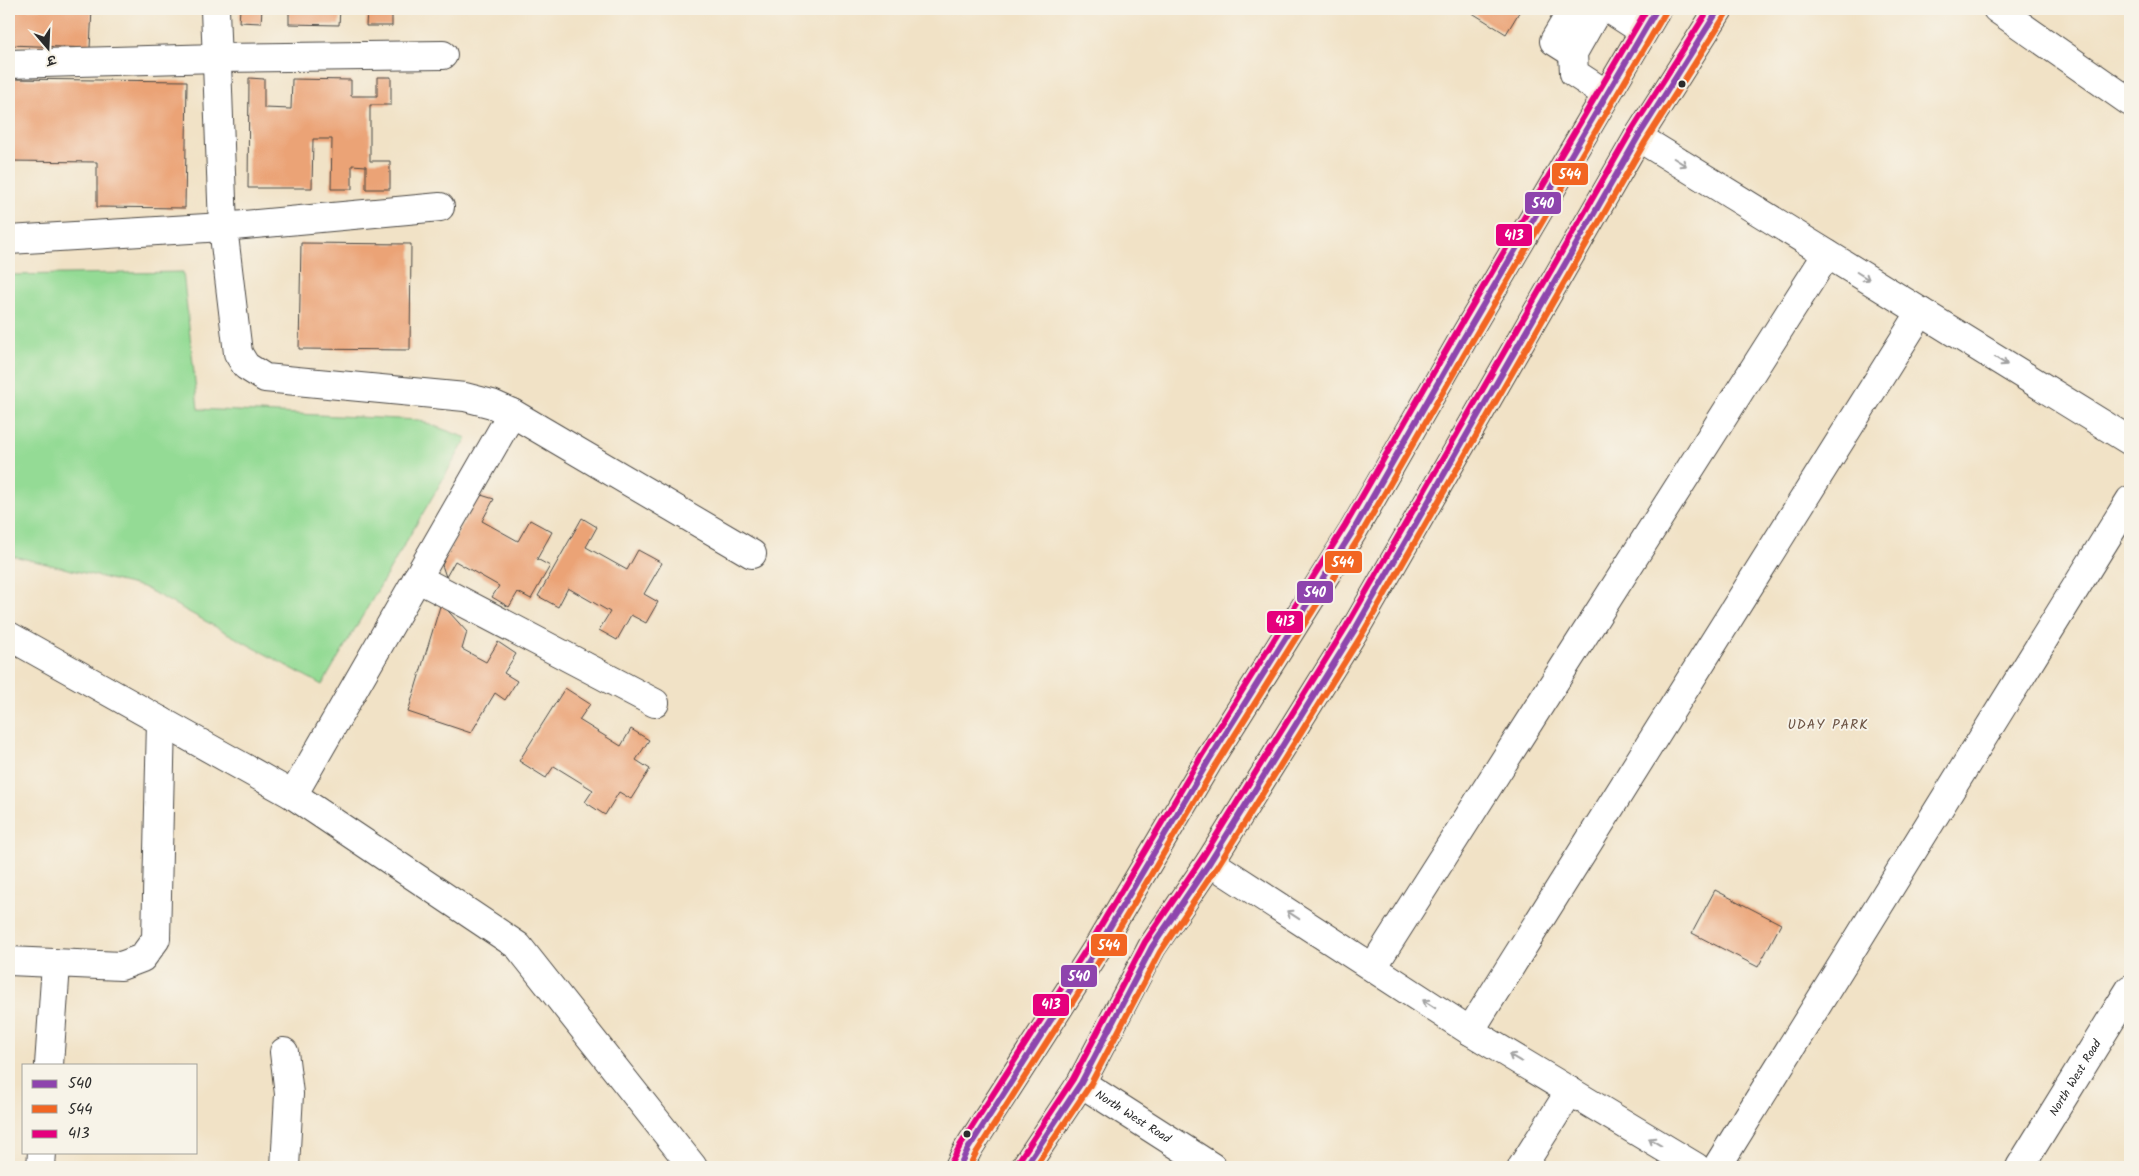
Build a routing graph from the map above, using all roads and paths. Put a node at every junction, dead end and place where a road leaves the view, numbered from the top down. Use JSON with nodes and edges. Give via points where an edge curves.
{"nodes":[{"id":1,"x":215,"y":9,"type":"edge"},
{"id":2,"x":1573,"y":9,"type":"edge"},
{"id":3,"x":1598,"y":9,"type":"edge"},
{"id":4,"x":1609,"y":9,"type":"edge"},
{"id":5,"x":1720,"y":9,"type":"edge"},
{"id":6,"x":1997,"y":9,"type":"edge"},
{"id":7,"x":1650,"y":20,"type":"edge"},
{"id":8,"x":1573,"y":53,"type":"junction"},
{"id":9,"x":443,"y":55,"type":"dead end"},
{"id":10,"x":217,"y":58,"type":"junction"},
{"id":11,"x":9,"y":64,"type":"edge"},
{"id":12,"x":1606,"y":94,"type":"junction"},
{"id":13,"x":2130,"y":102,"type":"edge"},
{"id":14,"x":1638,"y":137,"type":"junction"},
{"id":15,"x":440,"y":207,"type":"dead end"},
{"id":16,"x":223,"y":227,"type":"junction"},
{"id":17,"x":9,"y":240,"type":"edge"},
{"id":18,"x":1827,"y":254,"type":"junction"},
{"id":19,"x":1922,"y":312,"type":"junction"},
{"id":20,"x":512,"y":413,"type":"junction"},
{"id":21,"x":2130,"y":442,"type":"edge"},
{"id":22,"x":2130,"y":500,"type":"edge"},
{"id":23,"x":752,"y":554,"type":"dead end"},
{"id":24,"x":418,"y":578,"type":"junction"},
{"id":25,"x":9,"y":636,"type":"edge"},
{"id":26,"x":655,"y":703,"type":"dead end"},
{"id":27,"x":161,"y":721,"type":"junction"},
{"id":28,"x":292,"y":795,"type":"junction"},
{"id":29,"x":1210,"y":862,"type":"junction"},
{"id":30,"x":9,"y":961,"type":"edge"},
{"id":31,"x":56,"y":965,"type":"junction"},
{"id":32,"x":1373,"y":968,"type":"junction"},
{"id":33,"x":2130,"y":989,"type":"edge"},
{"id":34,"x":1470,"y":1031,"type":"junction"},
{"id":35,"x":284,"y":1052,"type":"dead end"},
{"id":36,"x":49,"y":1064,"type":"edge"},
{"id":37,"x":1080,"y":1083,"type":"junction"},
{"id":38,"x":1570,"y":1092,"type":"junction"},
{"id":39,"x":42,"y":1154,"type":"edge"},
{"id":40,"x":41,"y":1167,"type":"edge"},
{"id":41,"x":285,"y":1167,"type":"edge"},
{"id":42,"x":694,"y":1167,"type":"edge"},
{"id":43,"x":959,"y":1167,"type":"edge"},
{"id":44,"x":1026,"y":1167,"type":"edge"},
{"id":45,"x":1212,"y":1167,"type":"edge"},
{"id":46,"x":1522,"y":1167,"type":"edge"},
{"id":47,"x":1696,"y":1167,"type":"edge"},
{"id":48,"x":1717,"y":1167,"type":"edge"},
{"id":49,"x":2020,"y":1167,"type":"edge"}],
"edges":[{"from":1,"to":10,"type":"street"},
{"from":2,"to":8,"type":"street","via":[[1554,41]]},
{"from":3,"to":8,"type":"street"},
{"from":4,"to":7,"type":"street"},
{"from":5,"to":14,"type":"main road"},
{"from":6,"to":13,"type":"street"},
{"from":7,"to":12,"type":"main road"},
{"from":8,"to":12,"type":"street","via":[[1574,73]]},
{"from":9,"to":10,"type":"street"},
{"from":10,"to":11,"type":"street"},
{"from":10,"to":16,"type":"street"},
{"from":12,"to":43,"type":"main road","via":[[1354,531]]},
{"from":14,"to":18,"type":"street","one_way":true},
{"from":14,"to":29,"type":"main road","via":[[1354,631]]},
{"from":15,"to":16,"type":"street"},
{"from":16,"to":17,"type":"street"},
{"from":16,"to":20,"type":"street","via":[[238,353],[246,366],[266,378],[465,397]]},
{"from":18,"to":19,"type":"street","one_way":true},
{"from":18,"to":32,"type":"street"},
{"from":19,"to":21,"type":"street","one_way":true},
{"from":19,"to":34,"type":"street"},
{"from":20,"to":23,"type":"street"},
{"from":20,"to":24,"type":"street"},
{"from":22,"to":48,"type":"street"},
{"from":24,"to":26,"type":"street"},
{"from":24,"to":28,"type":"street"},
{"from":25,"to":27,"type":"street"},
{"from":27,"to":28,"type":"street"},
{"from":27,"to":31,"type":"street","via":[[156,939],[142,958],[121,966]]},
{"from":28,"to":42,"type":"street","via":[[518,946]]},
{"from":32,"to":29,"type":"street","one_way":true},
{"from":29,"to":37,"type":"main road","via":[[1152,947]]},
{"from":30,"to":31,"type":"street"},
{"from":31,"to":36,"type":"street"},
{"from":34,"to":32,"type":"street","one_way":true},
{"from":33,"to":49,"type":"street","name":"North West Road"},
{"from":38,"to":34,"type":"street","one_way":true},
{"from":35,"to":41,"type":"street","via":[[289,1094]]},
{"from":37,"to":44,"type":"main road"},
{"from":37,"to":45,"type":"street","name":"North West Road"},
{"from":38,"to":46,"type":"street"},
{"from":47,"to":38,"type":"street","one_way":true},
{"from":39,"to":40,"type":"street"}]}
